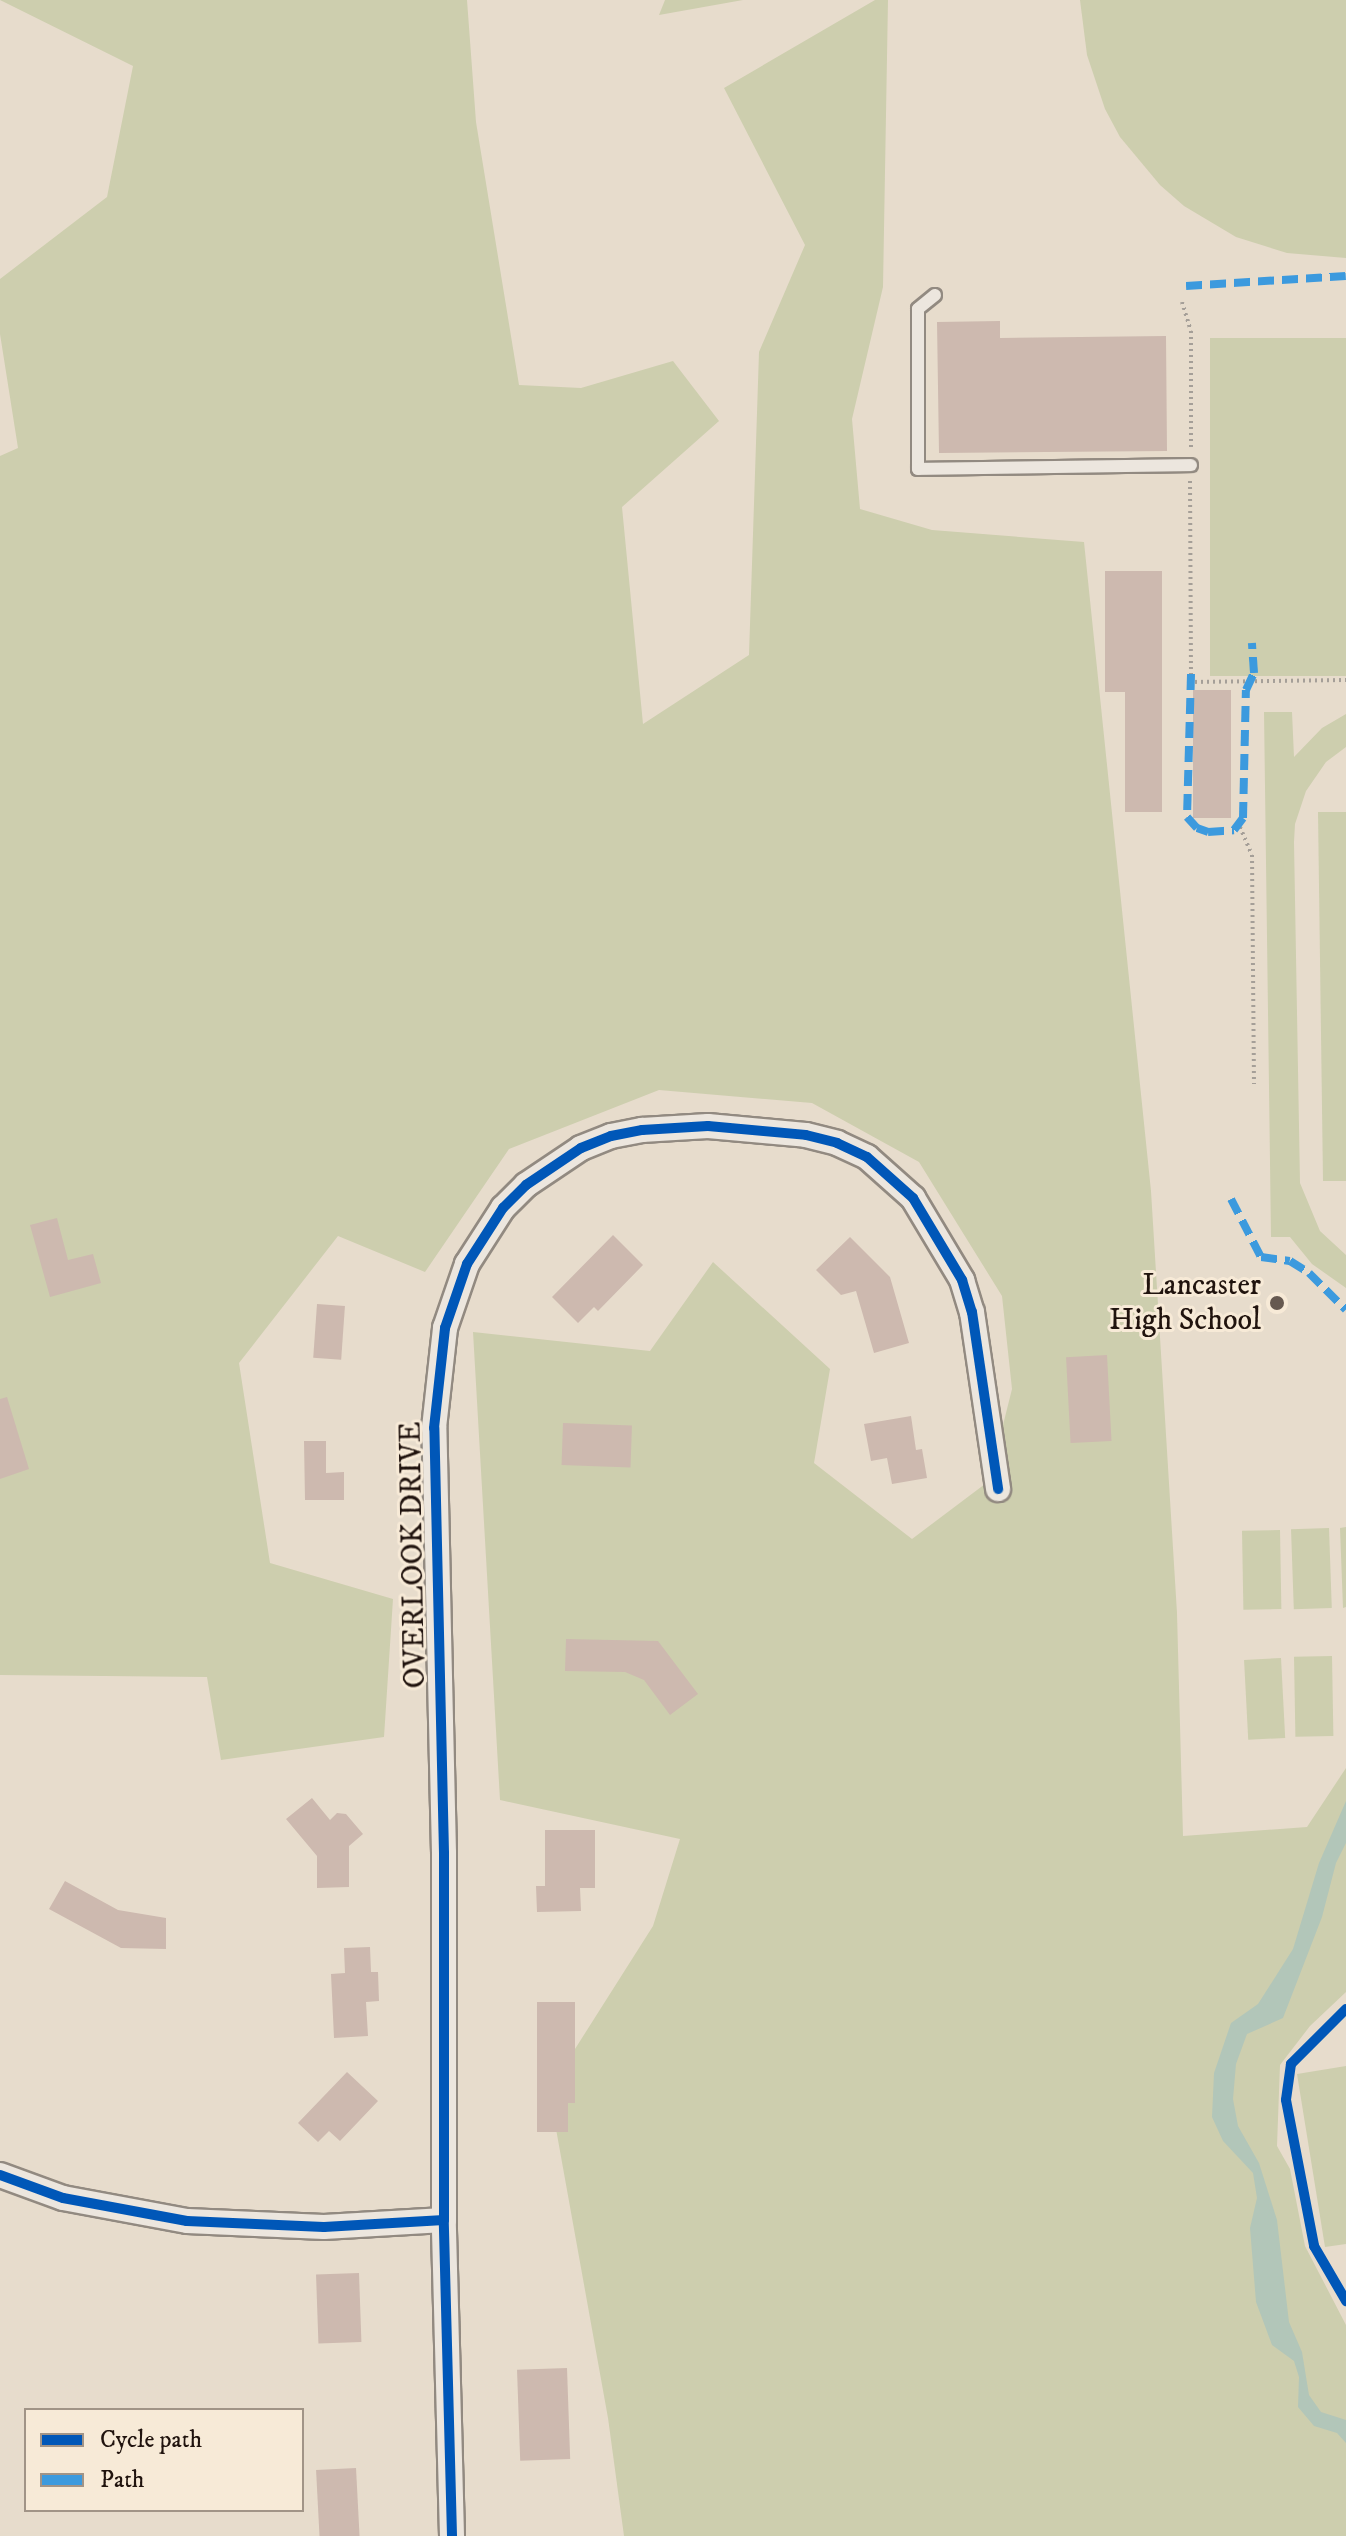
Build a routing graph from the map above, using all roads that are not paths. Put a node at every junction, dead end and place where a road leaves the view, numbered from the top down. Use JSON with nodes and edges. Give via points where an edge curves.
{"nodes":[{"id":1,"x":935,"y":295,"type":"dead end"},
{"id":2,"x":1191,"y":465,"type":"road end"},
{"id":3,"x":998,"y":1489,"type":"dead end"},
{"id":4,"x":0,"y":2175,"type":"edge"},
{"id":5,"x":444,"y":2220,"type":"junction"},
{"id":6,"x":452,"y":2536,"type":"edge"}],
"edges":[{"from":1,"to":2,"type":"lane","via":[[918,309],[918,469]]},
{"from":3,"to":5,"type":"street","name":"OVERLOOK DRIVE","via":[[972,1312],[962,1280],[913,1198],[867,1157],[806,1135],[708,1126],[642,1130],[581,1148],[537,1176],[503,1208],[468,1260],[452,1301],[439,1361],[434,1428],[444,1853]]},
{"from":4,"to":5,"type":"street","via":[[63,2198],[187,2221],[324,2227]]},
{"from":5,"to":6,"type":"street","name":"OVERLOOK DRIVE"}]}
